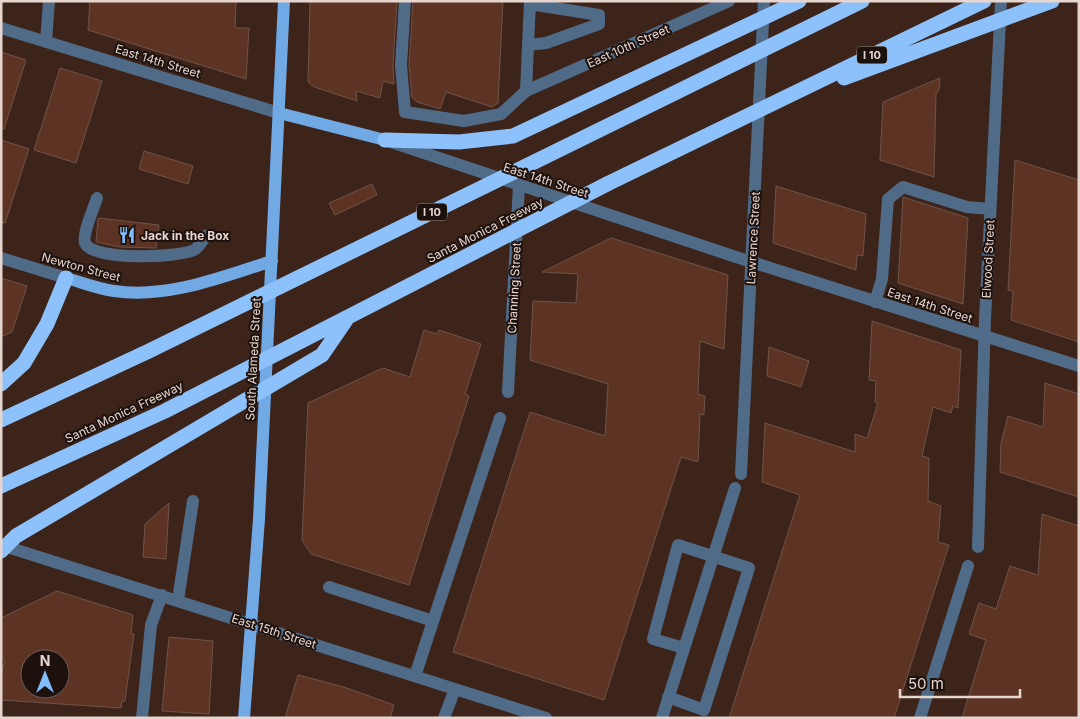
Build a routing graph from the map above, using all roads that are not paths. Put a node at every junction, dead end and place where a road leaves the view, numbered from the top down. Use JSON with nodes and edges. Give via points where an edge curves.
{"nodes":[{"id":1,"x":49,"y":1,"type":"edge"},
{"id":2,"x":284,"y":1,"type":"edge"},
{"id":3,"x":405,"y":1,"type":"edge"},
{"id":4,"x":729,"y":1,"type":"edge"},
{"id":5,"x":764,"y":1,"type":"edge"},
{"id":6,"x":799,"y":1,"type":"edge"},
{"id":7,"x":862,"y":1,"type":"edge"},
{"id":8,"x":984,"y":1,"type":"edge"},
{"id":9,"x":1001,"y":1,"type":"edge"},
{"id":10,"x":1052,"y":1,"type":"edge"},
{"id":11,"x":530,"y":2,"type":"edge"},
{"id":12,"x":1,"y":28,"type":"edge"},
{"id":13,"x":46,"y":42,"type":"junction"},
{"id":14,"x":528,"y":45,"type":"junction"},
{"id":15,"x":526,"y":91,"type":"junction"},
{"id":16,"x":760,"y":110,"type":"junction"},
{"id":17,"x":279,"y":113,"type":"junction"},
{"id":18,"x":385,"y":140,"type":"junction"},
{"id":19,"x":519,"y":186,"type":"junction"},
{"id":20,"x":97,"y":198,"type":"dead end"},
{"id":21,"x":990,"y":209,"type":"junction"},
{"id":22,"x":207,"y":235,"type":"dead end"},
{"id":23,"x":1,"y":258,"type":"edge"},
{"id":24,"x":272,"y":262,"type":"junction"},
{"id":25,"x":752,"y":262,"type":"junction"},
{"id":26,"x":66,"y":278,"type":"junction"},
{"id":27,"x":875,"y":302,"type":"junction"},
{"id":28,"x":348,"y":318,"type":"junction"},
{"id":29,"x":984,"y":336,"type":"junction"},
{"id":30,"x":1079,"y":366,"type":"edge"},
{"id":31,"x":1,"y":384,"type":"edge"},
{"id":32,"x":508,"y":392,"type":"dead end"},
{"id":33,"x":500,"y":418,"type":"dead end"},
{"id":34,"x":1,"y":420,"type":"edge"},
{"id":35,"x":741,"y":474,"type":"dead end"},
{"id":36,"x":1,"y":486,"type":"edge"},
{"id":37,"x":735,"y":488,"type":"dead end"},
{"id":38,"x":193,"y":501,"type":"dead end"},
{"id":39,"x":1,"y":545,"type":"edge"},
{"id":40,"x":978,"y":547,"type":"dead end"},
{"id":41,"x":1,"y":551,"type":"edge"},
{"id":42,"x":714,"y":555,"type":"junction"},
{"id":43,"x":968,"y":566,"type":"dead end"},
{"id":44,"x":329,"y":587,"type":"dead end"},
{"id":45,"x":162,"y":596,"type":"junction"},
{"id":46,"x":178,"y":600,"type":"junction"},
{"id":47,"x":433,"y":621,"type":"junction"},
{"id":48,"x":251,"y":624,"type":"junction"},
{"id":49,"x":684,"y":648,"type":"junction"},
{"id":50,"x":415,"y":676,"type":"junction"},
{"id":51,"x":455,"y":689,"type":"junction"},
{"id":52,"x":668,"y":697,"type":"junction"},
{"id":53,"x":142,"y":718,"type":"edge"},
{"id":54,"x":244,"y":718,"type":"edge"},
{"id":55,"x":444,"y":718,"type":"edge"},
{"id":56,"x":546,"y":718,"type":"edge"},
{"id":57,"x":662,"y":718,"type":"edge"},
{"id":58,"x":920,"y":718,"type":"edge"}],
"edges":[{"from":1,"to":13,"type":"street"},
{"from":2,"to":17,"type":"main road","name":"South Alameda Street"},
{"from":3,"to":15,"type":"street","name":"East 10th Street","via":[[401,65],[405,112],[464,121],[501,114]]},
{"from":4,"to":15,"type":"street","name":"East 10th Street"},
{"from":5,"to":25,"type":"street","name":"Lawrence Street"},
{"from":6,"to":18,"type":"highway","via":[[512,136],[459,142]]},
{"from":7,"to":34,"type":"highway","number":"I 10","via":[[149,351]]},
{"from":8,"to":16,"type":"highway","name":"Santa Monica Freeway","number":"I 10"},
{"from":9,"to":21,"type":"street","name":"Elwood Street"},
{"from":10,"to":16,"type":"highway"},
{"from":11,"to":14,"type":"street"},
{"from":11,"to":14,"type":"street","via":[[599,15],[599,24],[546,44]]},
{"from":12,"to":13,"type":"street","name":"East 14th Street"},
{"from":13,"to":17,"type":"street","name":"East 14th Street"},
{"from":14,"to":15,"type":"street"},
{"from":16,"to":28,"type":"highway","name":"Santa Monica Freeway","number":"I 10","via":[[609,183]]},
{"from":17,"to":18,"type":"main road","name":"East 14th Street"},
{"from":17,"to":24,"type":"main road","name":"South Alameda Street"},
{"from":18,"to":19,"type":"street","name":"East 14th Street"},
{"from":19,"to":25,"type":"street","name":"East 14th Street"},
{"from":19,"to":32,"type":"street","name":"Channing Street"},
{"from":20,"to":22,"type":"street","via":[[85,236],[85,243],[92,250],[133,256],[164,256],[195,250]]},
{"from":21,"to":27,"type":"street","via":[[968,207],[903,187],[888,199],[882,279]]},
{"from":21,"to":29,"type":"street","name":"Elwood Street"},
{"from":23,"to":26,"type":"street","name":"Newton Street"},
{"from":24,"to":26,"type":"main road","name":"Newton Street","via":[[178,290],[146,293],[113,291]]},
{"from":24,"to":48,"type":"main road","name":"South Alameda Street"},
{"from":25,"to":27,"type":"street","name":"East 14th Street"},
{"from":25,"to":35,"type":"street","name":"Lawrence Street"},
{"from":26,"to":31,"type":"highway","via":[[43,332],[24,363]]},
{"from":27,"to":29,"type":"street","name":"East 14th Street"},
{"from":28,"to":36,"type":"highway","name":"Santa Monica Freeway","number":"I 10","via":[[164,411]]},
{"from":28,"to":41,"type":"highway","via":[[322,355],[16,536]]},
{"from":29,"to":30,"type":"street","name":"East 14th Street"},
{"from":29,"to":40,"type":"street","name":"Elwood Street"},
{"from":33,"to":47,"type":"street"},
{"from":37,"to":42,"type":"street"},
{"from":38,"to":46,"type":"street"},
{"from":39,"to":45,"type":"street","name":"East 15th Street"},
{"from":42,"to":49,"type":"street"},
{"from":42,"to":49,"type":"street","via":[[678,545],[653,639]]},
{"from":42,"to":52,"type":"street","via":[[749,568],[704,710]]},
{"from":43,"to":58,"type":"street"},
{"from":44,"to":47,"type":"street"},
{"from":45,"to":46,"type":"street","name":"East 15th Street"},
{"from":45,"to":53,"type":"street","via":[[151,625]]},
{"from":46,"to":48,"type":"street","name":"East 15th Street"},
{"from":47,"to":50,"type":"street"},
{"from":48,"to":50,"type":"street","name":"East 15th Street"},
{"from":48,"to":54,"type":"main road","name":"South Alameda Street"},
{"from":49,"to":52,"type":"street"},
{"from":50,"to":51,"type":"street","name":"East 15th Street"},
{"from":51,"to":55,"type":"street"},
{"from":51,"to":56,"type":"street","name":"East 15th Street"},
{"from":52,"to":57,"type":"street"}]}
